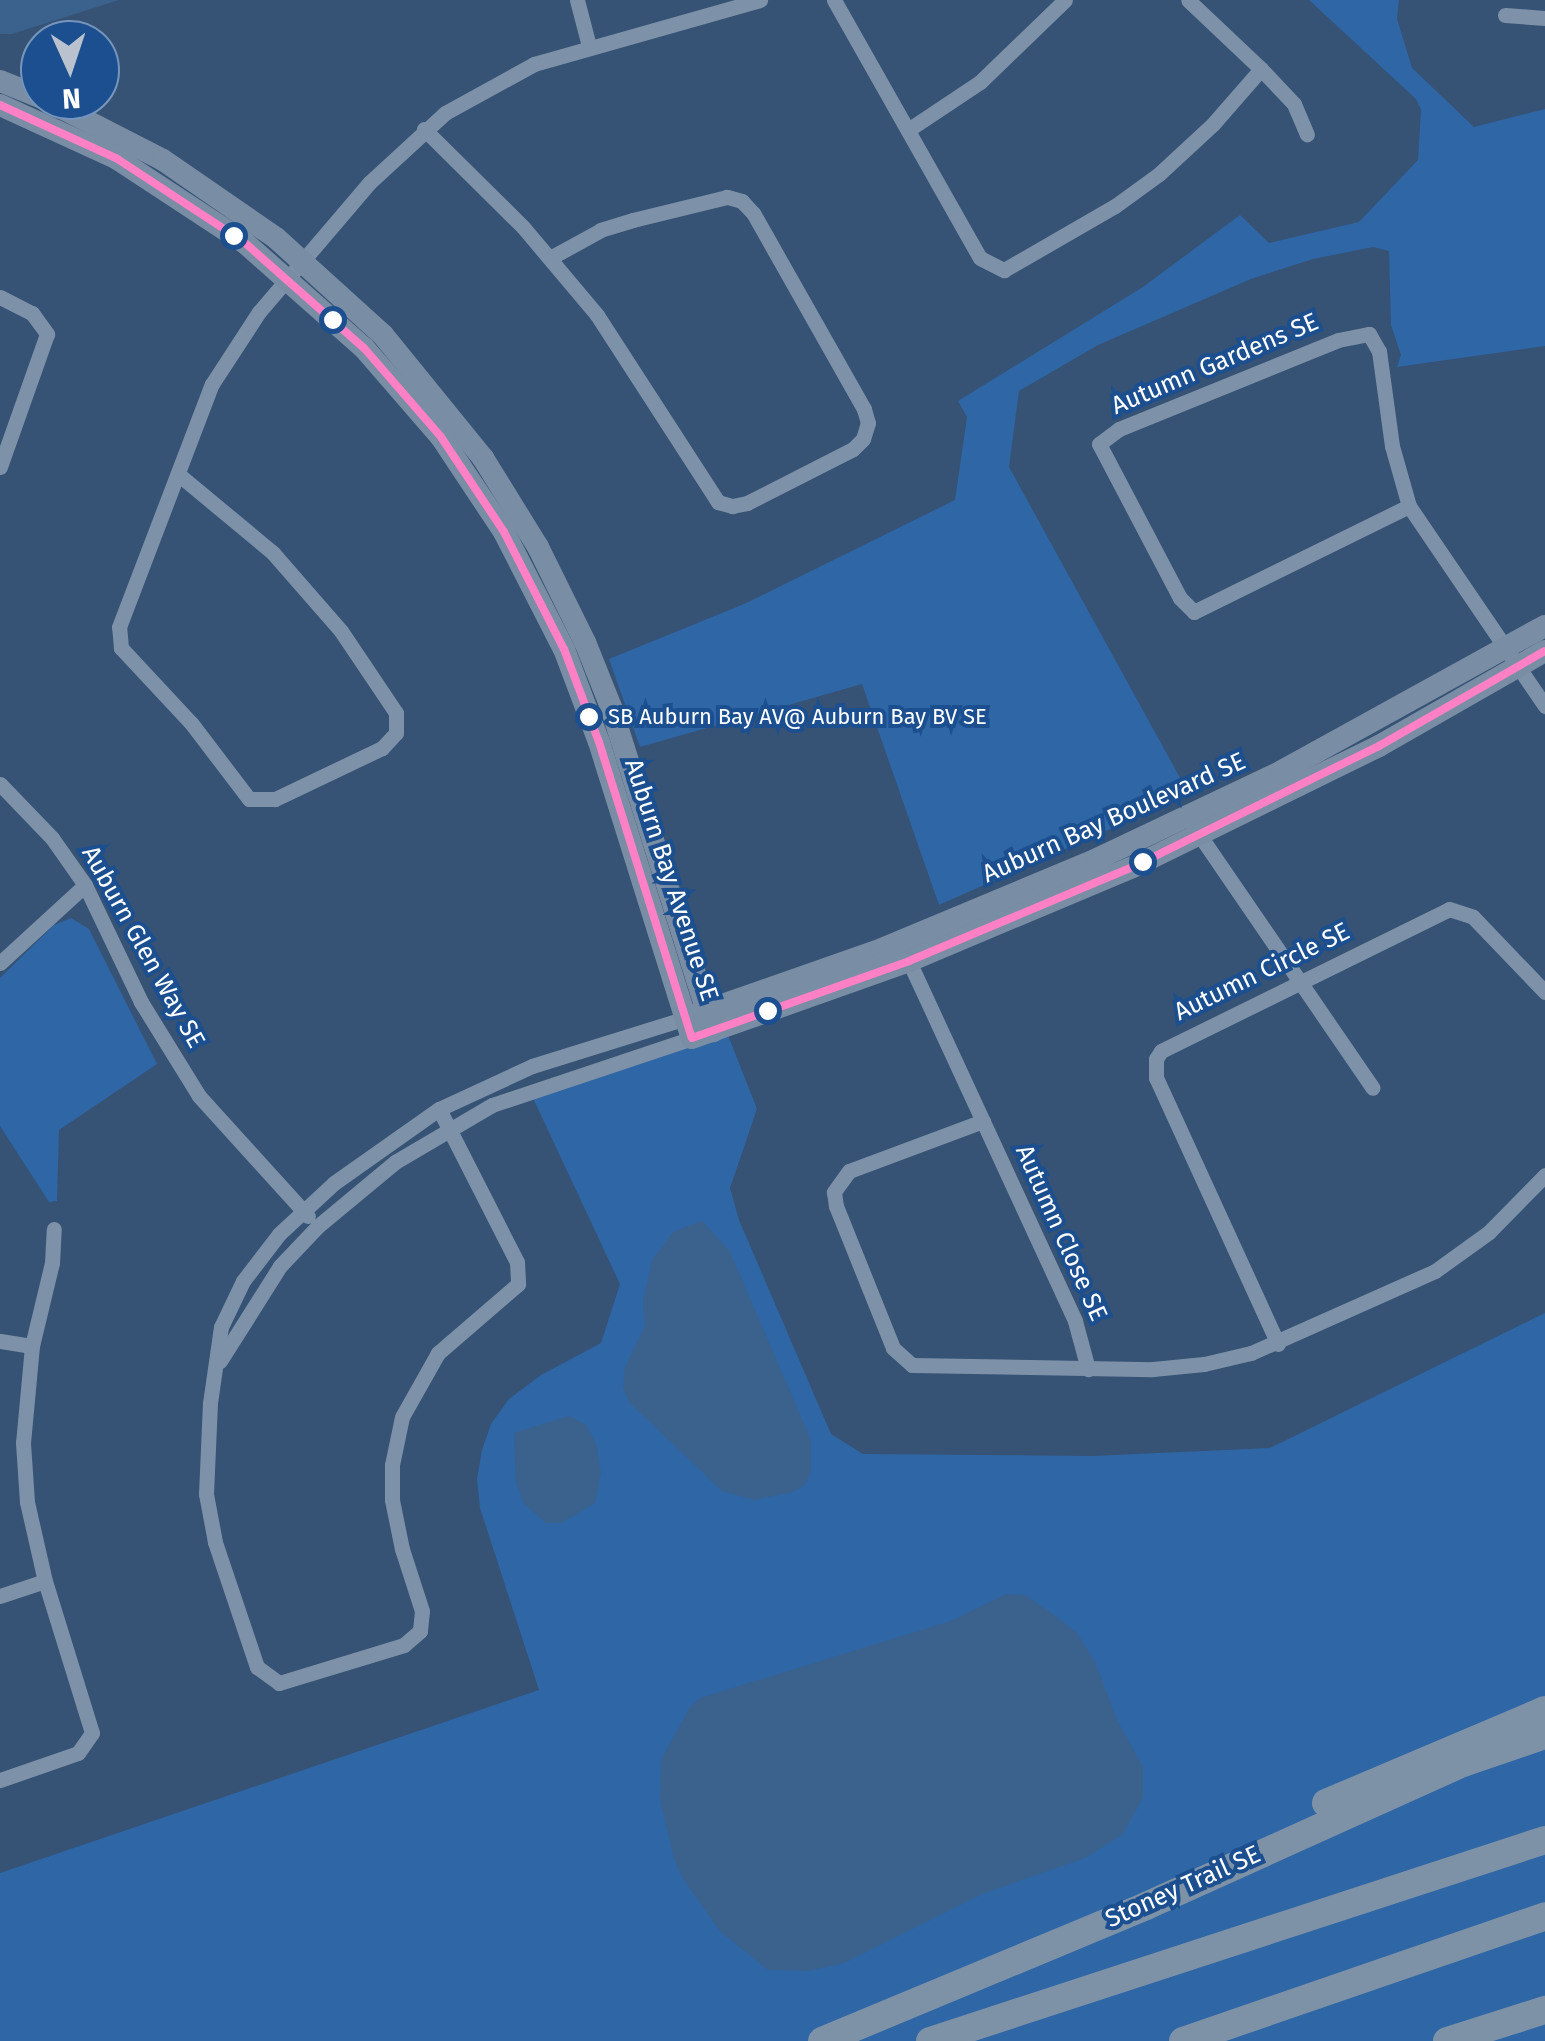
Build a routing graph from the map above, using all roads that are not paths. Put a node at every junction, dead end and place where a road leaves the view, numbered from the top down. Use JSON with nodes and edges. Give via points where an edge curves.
{"nodes":[{"id":1,"x":577,"y":0,"type":"edge"},
{"id":2,"x":760,"y":0,"type":"edge"},
{"id":3,"x":834,"y":0,"type":"edge"},
{"id":4,"x":1065,"y":0,"type":"edge"},
{"id":5,"x":1188,"y":0,"type":"edge"},
{"id":6,"x":1505,"y":15,"type":"dead end"},
{"id":7,"x":1545,"y":18,"type":"edge"},
{"id":8,"x":589,"y":46,"type":"junction"},
{"id":9,"x":1260,"y":70,"type":"junction"},
{"id":10,"x":0,"y":105,"type":"edge"},
{"id":11,"x":84,"y":120,"type":"edge"},
{"id":12,"x":424,"y":129,"type":"junction"},
{"id":13,"x":908,"y":130,"type":"junction"},
{"id":14,"x":1306,"y":134,"type":"dead end"},
{"id":15,"x":550,"y":258,"type":"junction"},
{"id":16,"x":296,"y":269,"type":"junction"},
{"id":17,"x":0,"y":296,"type":"edge"},
{"id":18,"x":0,"y":467,"type":"edge"},
{"id":19,"x":178,"y":474,"type":"junction"},
{"id":20,"x":1409,"y":506,"type":"junction"},
{"id":21,"x":1545,"y":626,"type":"edge"},
{"id":22,"x":1545,"y":651,"type":"edge"},
{"id":23,"x":1511,"y":658,"type":"junction"},
{"id":24,"x":1545,"y":706,"type":"edge"},
{"id":25,"x":0,"y":784,"type":"edge"},
{"id":26,"x":1194,"y":827,"type":"junction"},
{"id":27,"x":85,"y":885,"type":"junction"},
{"id":28,"x":905,"y":951,"type":"junction"},
{"id":29,"x":0,"y":963,"type":"edge"},
{"id":30,"x":1300,"y":983,"type":"junction"},
{"id":31,"x":1545,"y":992,"type":"edge"},
{"id":32,"x":699,"y":1024,"type":"junction"},
{"id":33,"x":1373,"y":1088,"type":"dead end"},
{"id":34,"x":439,"y":1109,"type":"junction"},
{"id":35,"x":983,"y":1122,"type":"junction"},
{"id":36,"x":450,"y":1128,"type":"junction"},
{"id":37,"x":1545,"y":1175,"type":"edge"},
{"id":38,"x":303,"y":1211,"type":"junction"},
{"id":39,"x":318,"y":1226,"type":"junction"},
{"id":40,"x":54,"y":1229,"type":"dead end"},
{"id":41,"x":0,"y":1341,"type":"edge"},
{"id":42,"x":1278,"y":1344,"type":"junction"},
{"id":43,"x":32,"y":1346,"type":"junction"},
{"id":44,"x":218,"y":1364,"type":"junction"},
{"id":45,"x":1088,"y":1369,"type":"junction"},
{"id":46,"x":45,"y":1581,"type":"junction"},
{"id":47,"x":0,"y":1596,"type":"edge"},
{"id":48,"x":1545,"y":1710,"type":"edge"},
{"id":49,"x":1545,"y":1735,"type":"edge"},
{"id":50,"x":0,"y":1780,"type":"edge"},
{"id":51,"x":1545,"y":1840,"type":"edge"},
{"id":52,"x":1545,"y":1916,"type":"edge"},
{"id":53,"x":1088,"y":1928,"type":"junction"},
{"id":54,"x":1545,"y":2010,"type":"edge"},
{"id":55,"x":822,"y":2041,"type":"edge"},
{"id":56,"x":930,"y":2041,"type":"edge"},
{"id":57,"x":1183,"y":2041,"type":"edge"},
{"id":58,"x":1447,"y":2041,"type":"edge"}],
"edges":[{"from":1,"to":8,"type":"street"},
{"from":2,"to":8,"type":"street"},
{"from":3,"to":13,"type":"street"},
{"from":4,"to":13,"type":"street","via":[[980,82]]},
{"from":5,"to":9,"type":"street"},
{"from":6,"to":7,"type":"street"},
{"from":8,"to":12,"type":"street","via":[[509,75]]},
{"from":9,"to":13,"type":"street","via":[[1158,174],[1004,270],[980,258]]},
{"from":9,"to":14,"type":"street","via":[[1294,104]]},
{"from":10,"to":16,"type":"street","name":"Auburn Bay Avenue SE","via":[[154,180]]},
{"from":11,"to":16,"type":"street","name":"Auburn Bay Avenue SE","via":[[162,160]]},
{"from":12,"to":15,"type":"street"},
{"from":12,"to":16,"type":"street"},
{"from":15,"to":15,"type":"street","via":[[626,356],[718,502],[742,504],[863,439],[864,409],[742,201],[727,196],[633,220]]},
{"from":16,"to":19,"type":"street","via":[[224,362]]},
{"from":16,"to":32,"type":"street","name":"Auburn Bay Avenue SE","via":[[418,374],[538,547],[610,708]]},
{"from":17,"to":18,"type":"street","via":[[32,313],[47,334]]},
{"from":19,"to":19,"type":"street","via":[[119,627],[126,655],[191,722],[249,799],[275,799],[382,748],[396,733],[396,713],[341,631],[273,554]]},
{"from":20,"to":20,"type":"street","name":"Autumn Gardens SE","via":[[1194,612],[1180,598],[1099,444],[1119,428],[1338,340],[1369,334],[1379,351],[1392,446]]},
{"from":20,"to":23,"type":"street","name":"Autumn Gardens SE"},
{"from":21,"to":23,"type":"street","name":"Auburn Bay Boulevard SE"},
{"from":22,"to":23,"type":"street","name":"Auburn Bay Boulevard SE"},
{"from":23,"to":24,"type":"street","name":"Autumn Gardens SE"},
{"from":23,"to":26,"type":"street","name":"Auburn Bay Boulevard SE","via":[[1364,754]]},
{"from":25,"to":27,"type":"street","name":"Auburn Glen Way SE","via":[[52,838]]},
{"from":26,"to":28,"type":"street","name":"Auburn Bay Boulevard SE"},
{"from":26,"to":30,"type":"street"},
{"from":27,"to":29,"type":"street"},
{"from":27,"to":38,"type":"street","name":"Auburn Glen Way SE","via":[[180,1067],[228,1132]]},
{"from":28,"to":32,"type":"street","name":"Auburn Bay Boulevard SE"},
{"from":28,"to":35,"type":"street","name":"Autumn Close SE"},
{"from":30,"to":31,"type":"street","name":"Autumn Circle SE","via":[[1450,909],[1473,917]]},
{"from":30,"to":33,"type":"street"},
{"from":30,"to":42,"type":"street","name":"Autumn Circle SE","via":[[1170,1044],[1154,1070]]},
{"from":32,"to":34,"type":"street","via":[[532,1066]]},
{"from":32,"to":36,"type":"street"},
{"from":34,"to":36,"type":"street"},
{"from":34,"to":38,"type":"street"},
{"from":35,"to":45,"type":"street","name":"Autumn Close SE","via":[[1075,1321]]},
{"from":35,"to":45,"type":"street","via":[[849,1171],[837,1184],[836,1206],[893,1348],[912,1364]]},
{"from":36,"to":39,"type":"street"},
{"from":36,"to":44,"type":"street","via":[[520,1277],[512,1293],[471,1320],[438,1354],[402,1417],[392,1500],[424,1621],[413,1640],[286,1684],[260,1671],[215,1542],[206,1494]]},
{"from":37,"to":42,"type":"street","via":[[1490,1232],[1435,1271]]},
{"from":38,"to":39,"type":"street","name":"Auburn Glen Way SE"},
{"from":38,"to":44,"type":"street","via":[[243,1281],[221,1326]]},
{"from":39,"to":44,"type":"street","via":[[280,1266]]},
{"from":40,"to":43,"type":"street"},
{"from":41,"to":43,"type":"street"},
{"from":42,"to":45,"type":"street","via":[[1192,1366]]},
{"from":43,"to":46,"type":"street","via":[[23,1443],[27,1502]]},
{"from":46,"to":47,"type":"street"},
{"from":46,"to":50,"type":"street","via":[[92,1733],[78,1753]]},
{"from":48,"to":53,"type":"highway","via":[[1354,1789]]},
{"from":49,"to":53,"type":"highway","name":"Stoney Trail SE","via":[[1462,1763]]},
{"from":51,"to":56,"type":"highway"},
{"from":52,"to":57,"type":"highway"},
{"from":53,"to":55,"type":"highway","name":"Stoney Trail SE"},
{"from":54,"to":58,"type":"highway"}]}
